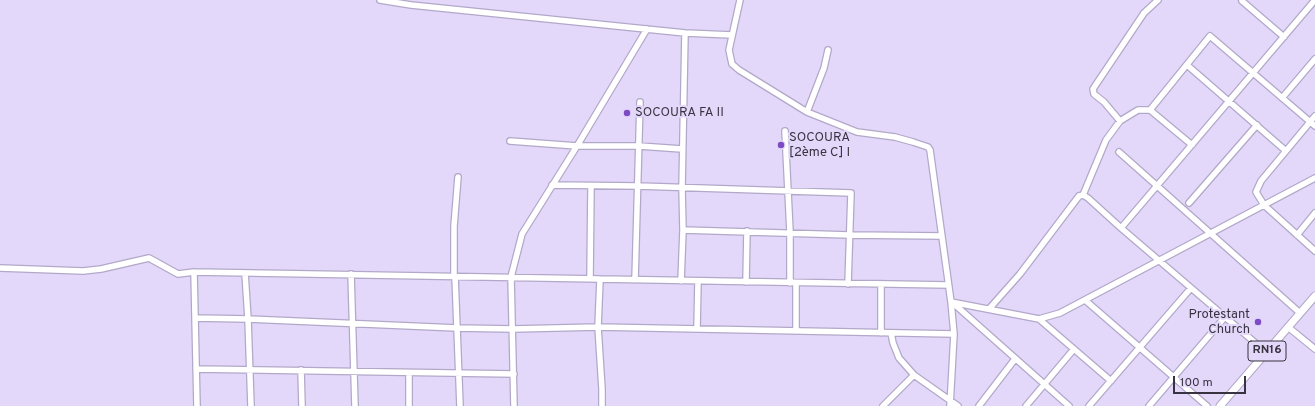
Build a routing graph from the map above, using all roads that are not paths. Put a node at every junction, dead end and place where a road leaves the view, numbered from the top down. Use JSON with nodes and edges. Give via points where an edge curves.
{"nodes":[{"id":1,"x":380,"y":0,"type":"edge"},
{"id":2,"x":740,"y":0,"type":"edge"},
{"id":3,"x":1158,"y":0,"type":"edge"},
{"id":4,"x":1315,"y":0,"type":"edge"},
{"id":5,"x":1242,"y":1,"type":"edge"},
{"id":6,"x":647,"y":29,"type":"junction"},
{"id":7,"x":685,"y":33,"type":"junction"},
{"id":8,"x":732,"y":35,"type":"junction"},
{"id":9,"x":1284,"y":37,"type":"junction"},
{"id":10,"x":828,"y":50,"type":"dead end"},
{"id":11,"x":1315,"y":59,"type":"edge"},
{"id":12,"x":1187,"y":65,"type":"junction"},
{"id":13,"x":1253,"y":73,"type":"junction"},
{"id":14,"x":1282,"y":98,"type":"junction"},
{"id":15,"x":1229,"y":101,"type":"junction"},
{"id":16,"x":640,"y":102,"type":"dead end"},
{"id":17,"x":1150,"y":110,"type":"junction"},
{"id":18,"x":807,"y":112,"type":"junction"},
{"id":19,"x":1315,"y":116,"type":"edge"},
{"id":20,"x":1120,"y":121,"type":"junction"},
{"id":21,"x":1310,"y":122,"type":"junction"},
{"id":22,"x":1257,"y":125,"type":"junction"},
{"id":23,"x":1315,"y":126,"type":"edge"},
{"id":24,"x":785,"y":131,"type":"dead end"},
{"id":25,"x":510,"y":141,"type":"dead end"},
{"id":26,"x":1192,"y":145,"type":"junction"},
{"id":27,"x":577,"y":146,"type":"junction"},
{"id":28,"x":639,"y":146,"type":"junction"},
{"id":29,"x":682,"y":149,"type":"junction"},
{"id":30,"x":1286,"y":151,"type":"junction"},
{"id":31,"x":1118,"y":152,"type":"dead end"},
{"id":32,"x":458,"y":177,"type":"dead end"},
{"id":33,"x":1315,"y":178,"type":"edge"},
{"id":34,"x":552,"y":185,"type":"junction"},
{"id":35,"x":591,"y":186,"type":"junction"},
{"id":36,"x":638,"y":186,"type":"junction"},
{"id":37,"x":1157,"y":186,"type":"junction"},
{"id":38,"x":682,"y":188,"type":"junction"},
{"id":39,"x":789,"y":191,"type":"junction"},
{"id":40,"x":1083,"y":195,"type":"junction"},
{"id":41,"x":1188,"y":203,"type":"dead end"},
{"id":42,"x":1264,"y":205,"type":"junction"},
{"id":43,"x":1315,"y":212,"type":"edge"},
{"id":44,"x":1122,"y":228,"type":"junction"},
{"id":45,"x":683,"y":230,"type":"junction"},
{"id":46,"x":747,"y":231,"type":"junction"},
{"id":47,"x":790,"y":232,"type":"junction"},
{"id":48,"x":1210,"y":233,"type":"junction"},
{"id":49,"x":850,"y":235,"type":"junction"},
{"id":50,"x":1297,"y":235,"type":"junction"},
{"id":51,"x":942,"y":236,"type":"junction"},
{"id":52,"x":1315,"y":251,"type":"edge"},
{"id":53,"x":1159,"y":260,"type":"junction"},
{"id":54,"x":0,"y":268,"type":"edge"},
{"id":55,"x":194,"y":272,"type":"junction"},
{"id":56,"x":245,"y":273,"type":"junction"},
{"id":57,"x":351,"y":274,"type":"junction"},
{"id":58,"x":455,"y":276,"type":"junction"},
{"id":59,"x":511,"y":277,"type":"junction"},
{"id":60,"x":590,"y":279,"type":"junction"},
{"id":61,"x":600,"y":279,"type":"junction"},
{"id":62,"x":635,"y":280,"type":"junction"},
{"id":63,"x":681,"y":280,"type":"junction"},
{"id":64,"x":698,"y":281,"type":"junction"},
{"id":65,"x":746,"y":282,"type":"junction"},
{"id":66,"x":790,"y":283,"type":"junction"},
{"id":67,"x":796,"y":283,"type":"junction"},
{"id":68,"x":848,"y":284,"type":"junction"},
{"id":69,"x":882,"y":284,"type":"junction"},
{"id":70,"x":948,"y":285,"type":"junction"},
{"id":71,"x":1191,"y":288,"type":"junction"},
{"id":72,"x":1315,"y":296,"type":"edge"},
{"id":73,"x":1085,"y":300,"type":"junction"},
{"id":74,"x":951,"y":302,"type":"junction"},
{"id":75,"x":989,"y":309,"type":"junction"},
{"id":76,"x":1300,"y":313,"type":"junction"},
{"id":77,"x":1225,"y":317,"type":"junction"},
{"id":78,"x":195,"y":318,"type":"junction"},
{"id":79,"x":248,"y":319,"type":"junction"},
{"id":80,"x":1040,"y":319,"type":"junction"},
{"id":81,"x":352,"y":324,"type":"junction"},
{"id":82,"x":598,"y":327,"type":"junction"},
{"id":83,"x":1288,"y":327,"type":"junction"},
{"id":84,"x":457,"y":328,"type":"junction"},
{"id":85,"x":513,"y":329,"type":"junction"},
{"id":86,"x":697,"y":329,"type":"junction"},
{"id":87,"x":796,"y":331,"type":"junction"},
{"id":88,"x":881,"y":333,"type":"junction"},
{"id":89,"x":891,"y":333,"type":"junction"},
{"id":90,"x":954,"y":334,"type":"junction"},
{"id":91,"x":1140,"y":347,"type":"junction"},
{"id":92,"x":1074,"y":349,"type":"junction"},
{"id":93,"x":1315,"y":349,"type":"edge"},
{"id":94,"x":1266,"y":352,"type":"junction"},
{"id":95,"x":1016,"y":359,"type":"junction"},
{"id":96,"x":196,"y":369,"type":"junction"},
{"id":97,"x":250,"y":370,"type":"junction"},
{"id":98,"x":301,"y":370,"type":"junction"},
{"id":99,"x":354,"y":371,"type":"junction"},
{"id":100,"x":409,"y":372,"type":"junction"},
{"id":101,"x":459,"y":373,"type":"junction"},
{"id":102,"x":514,"y":374,"type":"junction"},
{"id":103,"x":914,"y":375,"type":"junction"},
{"id":104,"x":1174,"y":377,"type":"junction"},
{"id":105,"x":1111,"y":381,"type":"junction"},
{"id":106,"x":1044,"y":384,"type":"junction"},
{"id":107,"x":950,"y":403,"type":"edge"},
{"id":108,"x":197,"y":406,"type":"edge"},
{"id":109,"x":251,"y":406,"type":"edge"},
{"id":110,"x":302,"y":406,"type":"edge"},
{"id":111,"x":355,"y":406,"type":"edge"},
{"id":112,"x":409,"y":406,"type":"edge"},
{"id":113,"x":460,"y":406,"type":"edge"},
{"id":114,"x":514,"y":406,"type":"edge"},
{"id":115,"x":602,"y":406,"type":"edge"},
{"id":116,"x":883,"y":406,"type":"edge"},
{"id":117,"x":958,"y":406,"type":"edge"},
{"id":118,"x":979,"y":406,"type":"edge"},
{"id":119,"x":1026,"y":406,"type":"edge"},
{"id":120,"x":1069,"y":406,"type":"edge"},
{"id":121,"x":1089,"y":406,"type":"edge"},
{"id":122,"x":1149,"y":406,"type":"edge"},
{"id":123,"x":1207,"y":406,"type":"edge"},
{"id":124,"x":1220,"y":406,"type":"edge"}],
"edges":[{"from":1,"to":6,"type":"street"},
{"from":2,"to":8,"type":"street"},
{"from":3,"to":20,"type":"street","via":[[1144,13],[1093,89],[1094,94]]},
{"from":4,"to":9,"type":"street"},
{"from":5,"to":9,"type":"street"},
{"from":6,"to":7,"type":"street"},
{"from":6,"to":27,"type":"street"},
{"from":7,"to":8,"type":"street"},
{"from":7,"to":29,"type":"street"},
{"from":8,"to":18,"type":"street","via":[[729,50],[732,64]]},
{"from":9,"to":13,"type":"street"},
{"from":10,"to":18,"type":"street"},
{"from":11,"to":14,"type":"street"},
{"from":12,"to":13,"type":"street","via":[[1210,36]]},
{"from":12,"to":15,"type":"street"},
{"from":12,"to":17,"type":"street"},
{"from":13,"to":14,"type":"street"},
{"from":13,"to":15,"type":"street"},
{"from":14,"to":21,"type":"street"},
{"from":15,"to":22,"type":"street"},
{"from":15,"to":26,"type":"street"},
{"from":16,"to":28,"type":"street"},
{"from":17,"to":20,"type":"street","via":[[1138,110]]},
{"from":17,"to":26,"type":"street"},
{"from":18,"to":51,"type":"street","via":[[857,132],[895,137],[928,148],[932,153]]},
{"from":19,"to":21,"type":"street"},
{"from":20,"to":40,"type":"street","via":[[1106,140]]},
{"from":21,"to":23,"type":"street"},
{"from":21,"to":30,"type":"street"},
{"from":22,"to":30,"type":"street"},
{"from":22,"to":41,"type":"street"},
{"from":24,"to":39,"type":"street"},
{"from":25,"to":27,"type":"street"},
{"from":26,"to":37,"type":"street"},
{"from":27,"to":28,"type":"street"},
{"from":27,"to":34,"type":"street"},
{"from":28,"to":29,"type":"street"},
{"from":28,"to":36,"type":"street"},
{"from":29,"to":38,"type":"street"},
{"from":30,"to":42,"type":"street","via":[[1261,181],[1256,192]]},
{"from":31,"to":37,"type":"street"},
{"from":32,"to":58,"type":"street","via":[[454,226]]},
{"from":33,"to":42,"type":"street"},
{"from":34,"to":35,"type":"street"},
{"from":34,"to":59,"type":"street","via":[[522,234]]},
{"from":35,"to":36,"type":"street"},
{"from":35,"to":60,"type":"street"},
{"from":36,"to":38,"type":"street"},
{"from":36,"to":62,"type":"street"},
{"from":37,"to":44,"type":"street"},
{"from":37,"to":48,"type":"street"},
{"from":38,"to":39,"type":"street"},
{"from":38,"to":45,"type":"street"},
{"from":39,"to":47,"type":"street"},
{"from":39,"to":49,"type":"street","via":[[851,193]]},
{"from":40,"to":44,"type":"street"},
{"from":40,"to":75,"type":"street","via":[[1079,196],[1020,274]]},
{"from":42,"to":48,"type":"street"},
{"from":42,"to":50,"type":"street"},
{"from":43,"to":50,"type":"street"},
{"from":44,"to":53,"type":"street"},
{"from":45,"to":46,"type":"street"},
{"from":45,"to":63,"type":"street"},
{"from":46,"to":47,"type":"street"},
{"from":46,"to":65,"type":"street"},
{"from":47,"to":49,"type":"street"},
{"from":47,"to":66,"type":"street"},
{"from":48,"to":53,"type":"street"},
{"from":48,"to":76,"type":"street"},
{"from":49,"to":51,"type":"street"},
{"from":49,"to":68,"type":"street"},
{"from":50,"to":52,"type":"street"},
{"from":51,"to":70,"type":"street"},
{"from":53,"to":71,"type":"street"},
{"from":53,"to":73,"type":"street"},
{"from":54,"to":55,"type":"street","via":[[84,271],[148,258],[178,274]]},
{"from":55,"to":56,"type":"street"},
{"from":55,"to":78,"type":"street"},
{"from":56,"to":57,"type":"street"},
{"from":56,"to":79,"type":"street"},
{"from":57,"to":58,"type":"street"},
{"from":57,"to":81,"type":"street"},
{"from":58,"to":59,"type":"street"},
{"from":58,"to":84,"type":"street"},
{"from":59,"to":60,"type":"street"},
{"from":59,"to":85,"type":"street"},
{"from":60,"to":61,"type":"street"},
{"from":61,"to":62,"type":"street"},
{"from":61,"to":82,"type":"street"},
{"from":62,"to":63,"type":"street"},
{"from":63,"to":64,"type":"street"},
{"from":64,"to":65,"type":"street"},
{"from":64,"to":86,"type":"street"},
{"from":65,"to":66,"type":"street"},
{"from":66,"to":67,"type":"street"},
{"from":67,"to":68,"type":"street"},
{"from":67,"to":87,"type":"street"},
{"from":68,"to":69,"type":"street"},
{"from":69,"to":70,"type":"street"},
{"from":69,"to":88,"type":"street"},
{"from":70,"to":74,"type":"street"},
{"from":71,"to":77,"type":"street"},
{"from":71,"to":91,"type":"street"},
{"from":72,"to":76,"type":"main road","number":"RN16"},
{"from":73,"to":80,"type":"street","via":[[1060,313]]},
{"from":73,"to":91,"type":"street"},
{"from":74,"to":75,"type":"street"},
{"from":74,"to":90,"type":"street"},
{"from":74,"to":95,"type":"street"},
{"from":75,"to":80,"type":"street"},
{"from":76,"to":83,"type":"main road","number":"RN16"},
{"from":77,"to":94,"type":"street"},
{"from":77,"to":104,"type":"street"},
{"from":78,"to":79,"type":"street"},
{"from":78,"to":96,"type":"street"},
{"from":79,"to":81,"type":"street"},
{"from":79,"to":97,"type":"street"},
{"from":80,"to":92,"type":"street"},
{"from":81,"to":84,"type":"street"},
{"from":81,"to":99,"type":"street"},
{"from":82,"to":85,"type":"street"},
{"from":82,"to":86,"type":"street"},
{"from":82,"to":115,"type":"street"},
{"from":83,"to":93,"type":"street"},
{"from":83,"to":94,"type":"main road","number":"RN16"},
{"from":84,"to":85,"type":"street"},
{"from":84,"to":101,"type":"street"},
{"from":85,"to":102,"type":"street"},
{"from":86,"to":87,"type":"street"},
{"from":87,"to":88,"type":"street"},
{"from":88,"to":89,"type":"street"},
{"from":89,"to":90,"type":"street"},
{"from":89,"to":103,"type":"street","via":[[899,358]]},
{"from":90,"to":107,"type":"street"},
{"from":91,"to":104,"type":"street"},
{"from":91,"to":105,"type":"street"},
{"from":92,"to":105,"type":"street"},
{"from":92,"to":106,"type":"street"},
{"from":94,"to":124,"type":"main road","number":"RN16"},
{"from":95,"to":106,"type":"street"},
{"from":95,"to":118,"type":"street"},
{"from":96,"to":97,"type":"street"},
{"from":96,"to":108,"type":"street"},
{"from":97,"to":98,"type":"street"},
{"from":97,"to":109,"type":"street"},
{"from":98,"to":99,"type":"street"},
{"from":98,"to":110,"type":"street"},
{"from":99,"to":100,"type":"street"},
{"from":99,"to":111,"type":"street"},
{"from":100,"to":101,"type":"street"},
{"from":100,"to":112,"type":"street"},
{"from":101,"to":102,"type":"street"},
{"from":101,"to":113,"type":"street"},
{"from":102,"to":114,"type":"street"},
{"from":103,"to":107,"type":"street"},
{"from":103,"to":116,"type":"street"},
{"from":104,"to":122,"type":"street"},
{"from":104,"to":123,"type":"street"},
{"from":105,"to":121,"type":"street"},
{"from":106,"to":119,"type":"street"},
{"from":106,"to":120,"type":"street"},
{"from":107,"to":117,"type":"street"}]}
